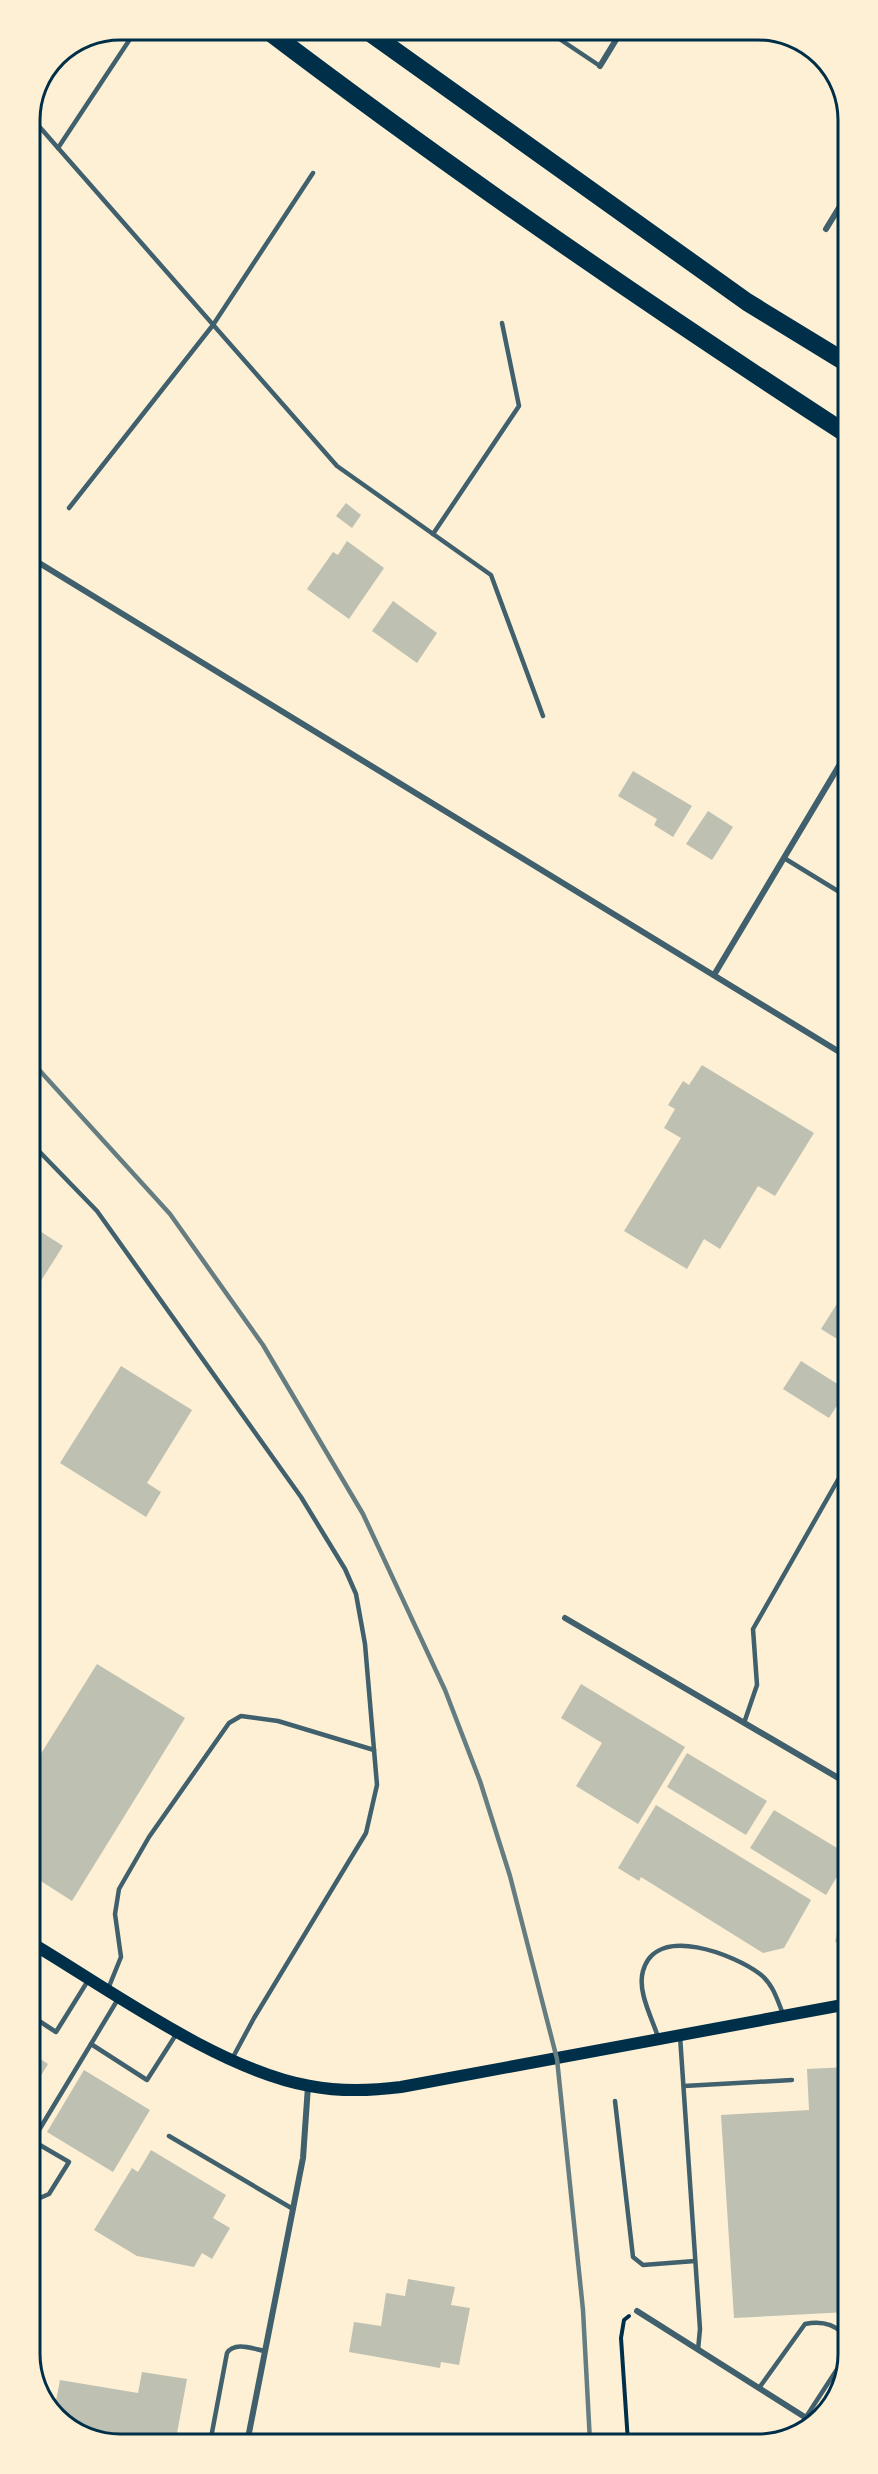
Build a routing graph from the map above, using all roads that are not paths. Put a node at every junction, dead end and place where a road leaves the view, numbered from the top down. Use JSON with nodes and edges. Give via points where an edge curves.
{"nodes":[{"id":1,"x":129,"y":40,"type":"edge"},
{"id":2,"x":280,"y":40,"type":"edge"},
{"id":3,"x":381,"y":40,"type":"edge"},
{"id":4,"x":562,"y":41,"type":"edge"},
{"id":5,"x":615,"y":41,"type":"edge"},
{"id":6,"x":600,"y":66,"type":"joint"},
{"id":7,"x":41,"y":129,"type":"edge"},
{"id":8,"x":58,"y":148,"type":"junction"},
{"id":9,"x":313,"y":173,"type":"dead end"},
{"id":10,"x":838,"y":209,"type":"edge"},
{"id":11,"x":826,"y":229,"type":"dead end"},
{"id":12,"x":502,"y":322,"type":"dead end"},
{"id":13,"x":213,"y":325,"type":"junction"},
{"id":14,"x":838,"y":358,"type":"edge"},
{"id":15,"x":838,"y":428,"type":"edge"},
{"id":16,"x":69,"y":508,"type":"dead end"},
{"id":17,"x":433,"y":534,"type":"junction"},
{"id":18,"x":41,"y":564,"type":"edge"},
{"id":19,"x":543,"y":716,"type":"dead end"},
{"id":20,"x":838,"y":767,"type":"edge"},
{"id":21,"x":784,"y":858,"type":"junction"},
{"id":22,"x":838,"y":891,"type":"edge"},
{"id":23,"x":714,"y":975,"type":"junction"},
{"id":24,"x":838,"y":1051,"type":"edge"},
{"id":25,"x":41,"y":1153,"type":"edge"},
{"id":26,"x":838,"y":1480,"type":"edge"},
{"id":27,"x":566,"y":1618,"type":"dead end"},
{"id":28,"x":744,"y":1723,"type":"junction"},
{"id":29,"x":374,"y":1750,"type":"junction"},
{"id":30,"x":838,"y":1778,"type":"edge"},
{"id":31,"x":40,"y":1950,"type":"edge"},
{"id":32,"x":90,"y":1978,"type":"junction"},
{"id":33,"x":108,"y":1989,"type":"junction"},
{"id":34,"x":120,"y":1996,"type":"junction"},
{"id":35,"x":838,"y":2006,"type":"edge"},
{"id":36,"x":784,"y":2016,"type":"junction"},
{"id":37,"x":40,"y":2022,"type":"edge"},
{"id":38,"x":178,"y":2031,"type":"junction"},
{"id":39,"x":680,"y":2036,"type":"junction"},
{"id":40,"x":659,"y":2040,"type":"junction"},
{"id":41,"x":91,"y":2044,"type":"junction"},
{"id":42,"x":232,"y":2059,"type":"junction"},
{"id":43,"x":792,"y":2080,"type":"dead end"},
{"id":44,"x":308,"y":2086,"type":"junction"},
{"id":45,"x":684,"y":2086,"type":"junction"},
{"id":46,"x":615,"y":2101,"type":"dead end"},
{"id":47,"x":40,"y":2128,"type":"edge"},
{"id":48,"x":169,"y":2136,"type":"dead end"},
{"id":49,"x":40,"y":2145,"type":"edge"},
{"id":50,"x":40,"y":2198,"type":"edge"},
{"id":51,"x":293,"y":2209,"type":"junction"},
{"id":52,"x":696,"y":2261,"type":"junction"},
{"id":53,"x":637,"y":2311,"type":"road end"},
{"id":54,"x":838,"y":2329,"type":"edge"},
{"id":55,"x":698,"y":2350,"type":"junction"},
{"id":56,"x":265,"y":2351,"type":"junction"},
{"id":57,"x":834,"y":2375,"type":"edge"},
{"id":58,"x":759,"y":2388,"type":"junction"},
{"id":59,"x":813,"y":2411,"type":"edge"},
{"id":60,"x":805,"y":2417,"type":"edge"},
{"id":61,"x":212,"y":2433,"type":"edge"},
{"id":62,"x":249,"y":2433,"type":"edge"}],
"edges":[{"from":1,"to":8,"type":"lane"},
{"from":2,"to":15,"type":"highway","via":[[505,204]]},
{"from":3,"to":14,"type":"highway","via":[[747,302]]},
{"from":4,"to":6,"type":"lane"},
{"from":5,"to":6,"type":"street"},
{"from":7,"to":8,"type":"lane"},
{"from":8,"to":13,"type":"lane"},
{"from":9,"to":13,"type":"lane"},
{"from":10,"to":11,"type":"street"},
{"from":12,"to":17,"type":"lane","via":[[519,406]]},
{"from":13,"to":16,"type":"lane"},
{"from":13,"to":17,"type":"lane","via":[[337,466]]},
{"from":17,"to":19,"type":"lane","via":[[491,575]]},
{"from":18,"to":23,"type":"street"},
{"from":20,"to":21,"type":"street"},
{"from":21,"to":22,"type":"lane"},
{"from":21,"to":23,"type":"street"},
{"from":23,"to":24,"type":"street"},
{"from":25,"to":29,"type":"lane","via":[[97,1211],[301,1497],[345,1569],[356,1594],[365,1644]]},
{"from":26,"to":28,"type":"lane","via":[[753,1629],[757,1685]]},
{"from":27,"to":28,"type":"street"},
{"from":28,"to":30,"type":"street"},
{"from":29,"to":33,"type":"lane","via":[[278,1721],[241,1716],[229,1723],[149,1837],[118,1889],[115,1914],[121,1957]]},
{"from":29,"to":42,"type":"lane","via":[[377,1785],[366,1833]]},
{"from":31,"to":32,"type":"main road"},
{"from":32,"to":33,"type":"main road"},
{"from":32,"to":37,"type":"lane","via":[[56,2032]]},
{"from":33,"to":34,"type":"main road"},
{"from":34,"to":38,"type":"main road"},
{"from":34,"to":41,"type":"lane"},
{"from":35,"to":36,"type":"main road"},
{"from":36,"to":39,"type":"main road"},
{"from":36,"to":40,"type":"lane","via":[[770,1984],[743,1964],[704,1947],[664,1949],[651,1958],[641,1980]]},
{"from":38,"to":41,"type":"lane","via":[[147,2080]]},
{"from":38,"to":42,"type":"main road"},
{"from":39,"to":40,"type":"main road"},
{"from":39,"to":45,"type":"lane"},
{"from":40,"to":44,"type":"main road","via":[[401,2087],[360,2092]]},
{"from":41,"to":47,"type":"lane"},
{"from":42,"to":44,"type":"main road"},
{"from":43,"to":45,"type":"lane"},
{"from":44,"to":51,"type":"street","via":[[303,2158]]},
{"from":45,"to":52,"type":"lane"},
{"from":46,"to":52,"type":"lane","via":[[633,2257],[643,2265]]},
{"from":48,"to":51,"type":"lane"},
{"from":49,"to":50,"type":"lane","via":[[69,2163],[49,2194]]},
{"from":51,"to":56,"type":"street"},
{"from":52,"to":55,"type":"lane"},
{"from":53,"to":55,"type":"street"},
{"from":54,"to":58,"type":"lane","via":[[817,2321],[805,2324]]},
{"from":55,"to":58,"type":"street"},
{"from":56,"to":61,"type":"lane","via":[[236,2346],[227,2353]]},
{"from":56,"to":62,"type":"street"},
{"from":57,"to":59,"type":"lane"},
{"from":58,"to":60,"type":"street"}]}
